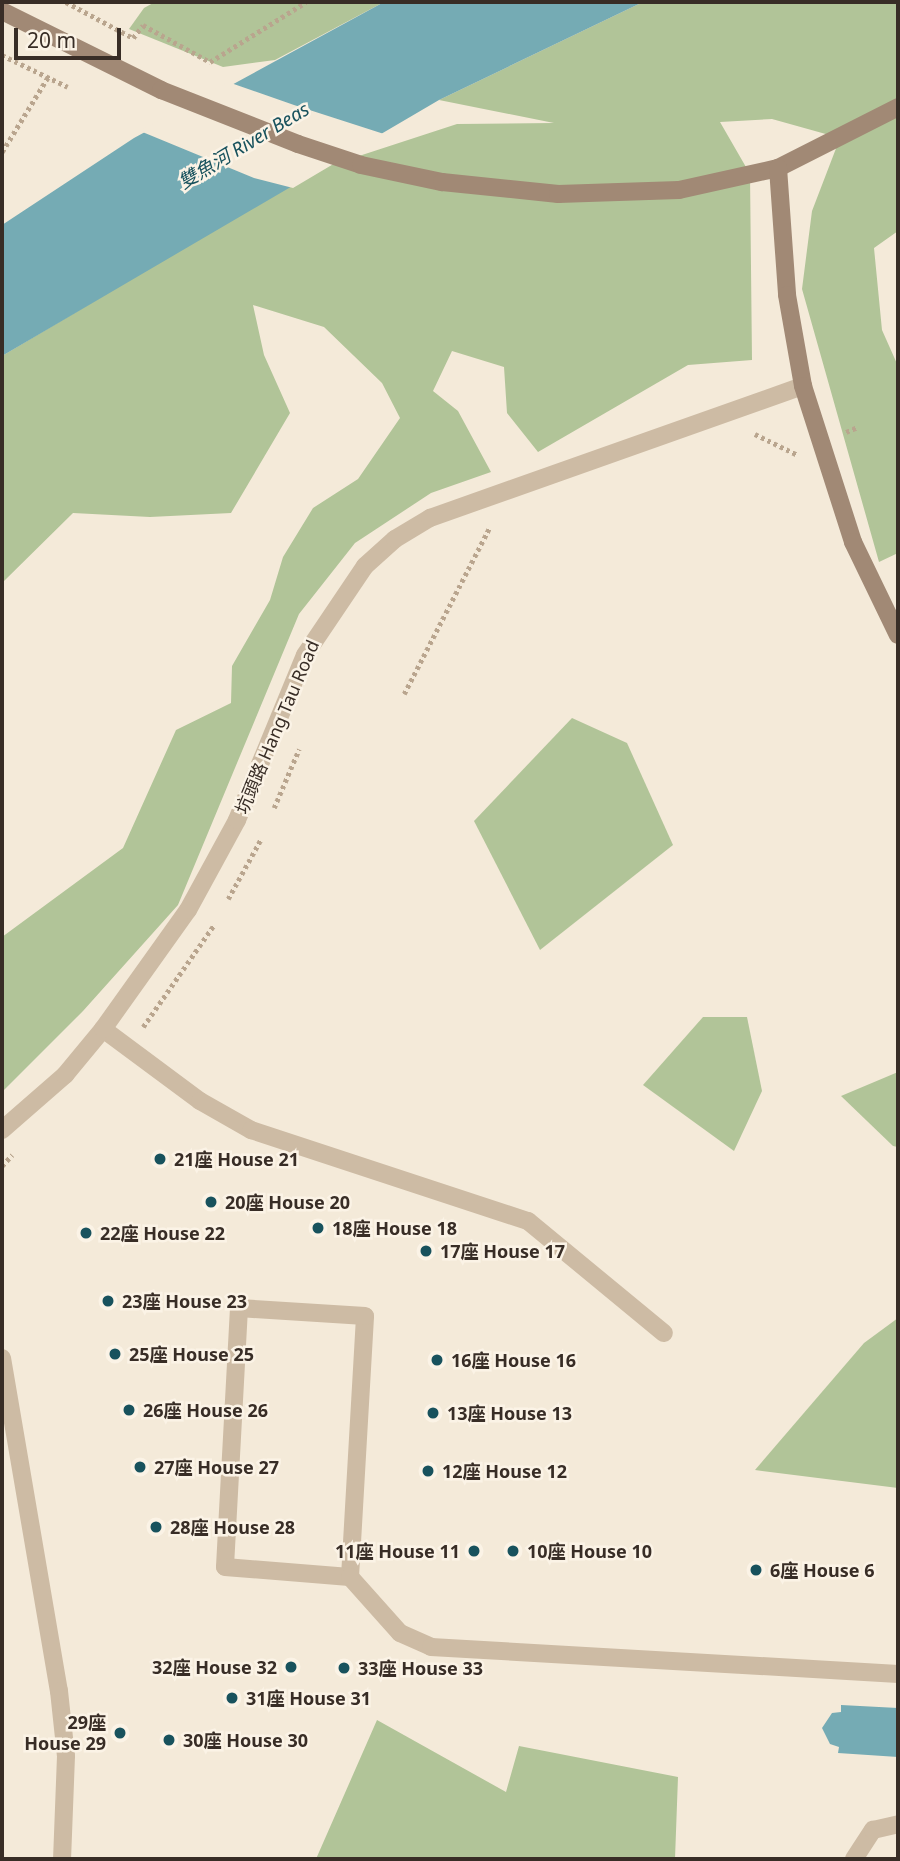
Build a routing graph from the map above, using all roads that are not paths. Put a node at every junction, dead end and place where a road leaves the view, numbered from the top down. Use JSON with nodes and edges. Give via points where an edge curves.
{"nodes":[{"id":1,"x":2,"y":10,"type":"edge"},
{"id":2,"x":898,"y":107,"type":"edge"},
{"id":3,"x":778,"y":168,"type":"junction"},
{"id":4,"x":803,"y":386,"type":"junction"},
{"id":5,"x":898,"y":635,"type":"edge"},
{"id":6,"x":103,"y":1029,"type":"junction"},
{"id":7,"x":2,"y":1130,"type":"edge"},
{"id":8,"x":664,"y":1333,"type":"dead end"},
{"id":9,"x":2,"y":1358,"type":"edge"},
{"id":10,"x":351,"y":1577,"type":"junction"},
{"id":11,"x":898,"y":1674,"type":"edge"},
{"id":12,"x":898,"y":1824,"type":"edge"},
{"id":13,"x":62,"y":1859,"type":"edge"},
{"id":14,"x":854,"y":1859,"type":"edge"}],
"edges":[{"from":1,"to":3,"type":"street","via":[[127,75],[298,144],[361,165],[442,182],[558,194],[679,190]]},
{"from":2,"to":3,"type":"street"},
{"from":3,"to":4,"type":"street","via":[[787,295]]},
{"from":4,"to":5,"type":"street","via":[[853,542]]},
{"from":4,"to":6,"type":"street","name":"坑頭路 Hang Tau Road","via":[[430,518],[395,539],[365,566],[305,655],[211,871]]},
{"from":6,"to":7,"type":"street","name":"坑頭路 Hang Tau Road","via":[[65,1075]]},
{"from":6,"to":8,"type":"street","via":[[200,1101],[251,1130],[528,1221]]},
{"from":9,"to":13,"type":"street","via":[[59,1691],[66,1756]]},
{"from":10,"to":10,"type":"street","via":[[225,1567],[239,1308],[365,1316]]},
{"from":10,"to":11,"type":"street","via":[[400,1633],[430,1647]]},
{"from":12,"to":14,"type":"street","via":[[873,1830]]}]}
